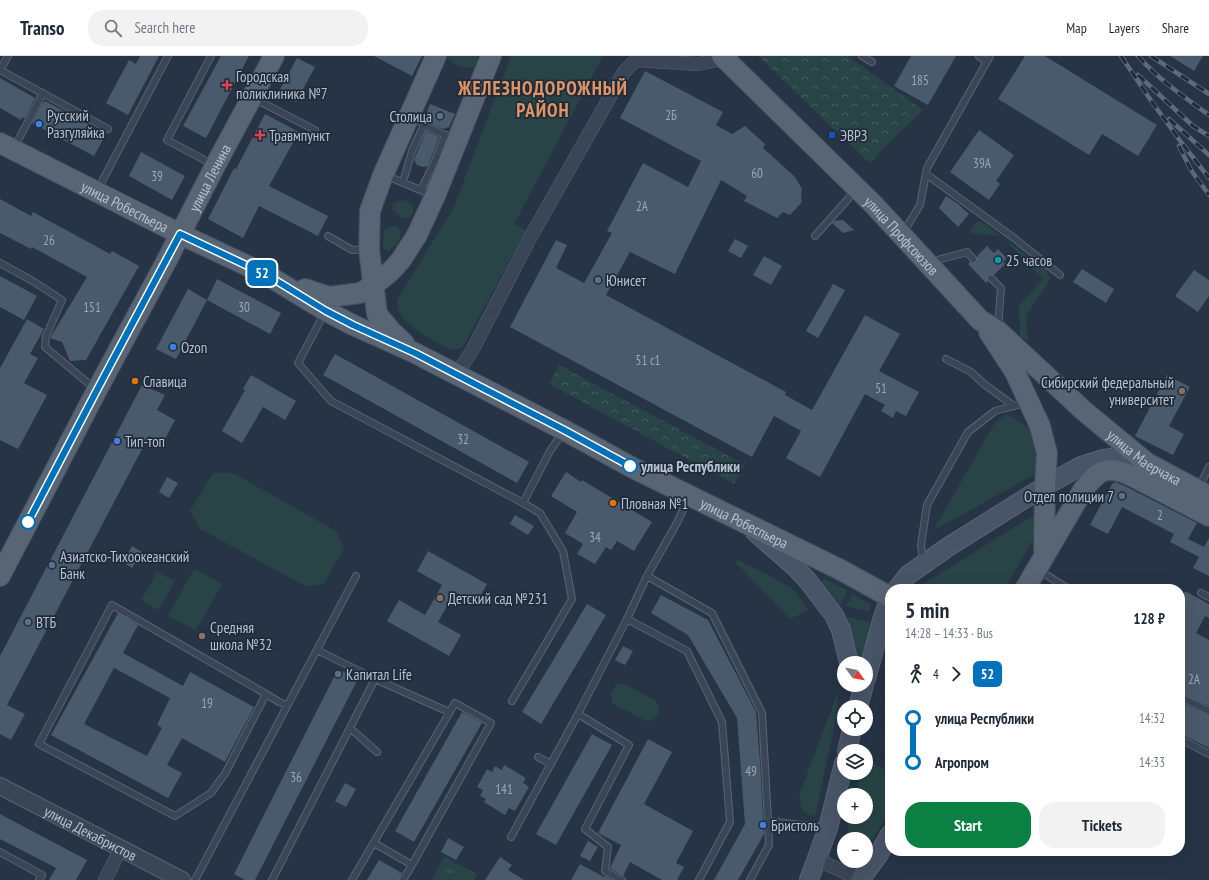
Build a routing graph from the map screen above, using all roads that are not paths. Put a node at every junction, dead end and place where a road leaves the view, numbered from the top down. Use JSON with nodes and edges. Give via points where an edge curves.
{"nodes":[{"id":1,"x":8,"y":56,"type":"edge"},
{"id":2,"x":168,"y":56,"type":"edge"},
{"id":3,"x":211,"y":56,"type":"edge"},
{"id":4,"x":274,"y":56,"type":"edge"},
{"id":5,"x":436,"y":56,"type":"edge"},
{"id":6,"x":491,"y":56,"type":"edge"},
{"id":7,"x":862,"y":56,"type":"edge"},
{"id":8,"x":979,"y":56,"type":"edge"},
{"id":9,"x":723,"y":57,"type":"edge"},
{"id":10,"x":988,"y":59,"type":"edge"},
{"id":11,"x":872,"y":62,"type":"dead end"},
{"id":12,"x":43,"y":93,"type":"junction"},
{"id":13,"x":252,"y":97,"type":"junction"},
{"id":14,"x":417,"y":120,"type":"junction"},
{"id":15,"x":108,"y":129,"type":"dead end"},
{"id":16,"x":315,"y":130,"type":"dead end"},
{"id":17,"x":452,"y":134,"type":"junction"},
{"id":18,"x":7,"y":146,"type":"edge"},
{"id":19,"x":215,"y":166,"type":"junction"},
{"id":20,"x":383,"y":174,"type":"junction"},
{"id":21,"x":926,"y":174,"type":"junction"},
{"id":22,"x":403,"y":182,"type":"junction"},
{"id":23,"x":857,"y":189,"type":"junction"},
{"id":24,"x":96,"y":191,"type":"junction"},
{"id":25,"x":428,"y":193,"type":"junction"},
{"id":26,"x":180,"y":234,"type":"junction"},
{"id":27,"x":902,"y":235,"type":"junction"},
{"id":28,"x":328,"y":236,"type":"dead end"},
{"id":29,"x":815,"y":236,"type":"dead end"},
{"id":30,"x":369,"y":249,"type":"junction"},
{"id":31,"x":973,"y":259,"type":"dead end"},
{"id":32,"x":0,"y":263,"type":"edge"},
{"id":33,"x":928,"y":263,"type":"junction"},
{"id":34,"x":267,"y":275,"type":"junction"},
{"id":35,"x":1060,"y":275,"type":"dead end"},
{"id":36,"x":991,"y":278,"type":"dead end"},
{"id":37,"x":374,"y":285,"type":"junction"},
{"id":38,"x":326,"y":311,"type":"junction"},
{"id":39,"x":980,"y":320,"type":"junction"},
{"id":40,"x":998,"y":331,"type":"junction"},
{"id":41,"x":415,"y":353,"type":"junction"},
{"id":42,"x":946,"y":359,"type":"dead end"},
{"id":43,"x":456,"y":375,"type":"junction"},
{"id":44,"x":97,"y":390,"type":"junction"},
{"id":45,"x":1022,"y":404,"type":"junction"},
{"id":46,"x":1084,"y":411,"type":"joint"},
{"id":47,"x":564,"y":430,"type":"junction"},
{"id":48,"x":1147,"y":462,"type":"junction"},
{"id":49,"x":1209,"y":467,"type":"edge"},
{"id":50,"x":1045,"y":486,"type":"junction"},
{"id":51,"x":1203,"y":493,"type":"edge"},
{"id":52,"x":690,"y":495,"type":"junction"},
{"id":53,"x":523,"y":503,"type":"junction"},
{"id":54,"x":1209,"y":516,"type":"edge"},
{"id":55,"x":746,"y":523,"type":"junction"},
{"id":56,"x":1040,"y":563,"type":"junction"},
{"id":57,"x":923,"y":564,"type":"junction"},
{"id":58,"x":0,"y":576,"type":"edge"},
{"id":59,"x":356,"y":576,"type":"dead end"},
{"id":60,"x":646,"y":576,"type":"junction"},
{"id":61,"x":901,"y":584,"type":"edge"},
{"id":62,"x":1028,"y":584,"type":"edge"},
{"id":63,"x":1063,"y":584,"type":"edge"},
{"id":64,"x":1201,"y":593,"type":"dead end"},
{"id":65,"x":885,"y":594,"type":"edge"},
{"id":66,"x":1209,"y":597,"type":"edge"},
{"id":67,"x":885,"y":611,"type":"edge"},
{"id":68,"x":627,"y":619,"type":"junction"},
{"id":69,"x":317,"y":650,"type":"junction"},
{"id":70,"x":847,"y":656,"type":"edge"},
{"id":71,"x":872,"y":656,"type":"edge"},
{"id":72,"x":375,"y":679,"type":"junction"},
{"id":73,"x":266,"y":694,"type":"junction"},
{"id":74,"x":1185,"y":699,"type":"edge"},
{"id":75,"x":512,"y":701,"type":"dead end"},
{"id":76,"x":287,"y":705,"type":"junction"},
{"id":77,"x":1209,"y":711,"type":"edge"},
{"id":78,"x":449,"y":712,"type":"junction"},
{"id":79,"x":578,"y":714,"type":"junction"},
{"id":80,"x":350,"y":728,"type":"junction"},
{"id":81,"x":1185,"y":742,"type":"edge"},
{"id":82,"x":377,"y":752,"type":"dead end"},
{"id":83,"x":1209,"y":754,"type":"edge"},
{"id":84,"x":538,"y":757,"type":"dead end"},
{"id":85,"x":551,"y":764,"type":"junction"},
{"id":86,"x":840,"y":780,"type":"edge"},
{"id":87,"x":0,"y":786,"type":"edge"},
{"id":88,"x":768,"y":821,"type":"junction"},
{"id":89,"x":828,"y":828,"type":"junction"},
{"id":90,"x":512,"y":837,"type":"dead end"},
{"id":91,"x":374,"y":843,"type":"junction"},
{"id":92,"x":885,"y":843,"type":"edge"},
{"id":93,"x":121,"y":848,"type":"junction"},
{"id":94,"x":0,"y":852,"type":"edge"},
{"id":95,"x":818,"y":859,"type":"junction"},
{"id":96,"x":412,"y":865,"type":"junction"},
{"id":97,"x":39,"y":880,"type":"edge"},
{"id":98,"x":105,"y":880,"type":"edge"},
{"id":99,"x":182,"y":880,"type":"edge"},
{"id":100,"x":194,"y":880,"type":"edge"},
{"id":101,"x":272,"y":880,"type":"edge"},
{"id":102,"x":352,"y":880,"type":"edge"},
{"id":103,"x":403,"y":880,"type":"edge"},
{"id":104,"x":622,"y":880,"type":"edge"},
{"id":105,"x":699,"y":880,"type":"edge"},
{"id":106,"x":750,"y":880,"type":"edge"},
{"id":107,"x":809,"y":880,"type":"edge"},
{"id":108,"x":860,"y":880,"type":"edge"}],
"edges":[{"from":1,"to":12,"type":"lane","via":[[0,70]]},
{"from":2,"to":24,"type":"lane"},
{"from":3,"to":19,"type":"lane","via":[[166,140]]},
{"from":4,"to":13,"type":"main road","name":"улица Ленина"},
{"from":5,"to":14,"type":"main road"},
{"from":6,"to":17,"type":"main road"},
{"from":7,"to":11,"type":"lane"},
{"from":8,"to":10,"type":"lane"},
{"from":9,"to":23,"type":"main road","name":"улица Профсоюзов"},
{"from":9,"to":43,"type":"street","via":[[698,64],[636,60],[624,72],[530,238],[473,349]]},
{"from":10,"to":21,"type":"lane"},
{"from":12,"to":15,"type":"lane"},
{"from":12,"to":18,"type":"lane"},
{"from":13,"to":16,"type":"lane"},
{"from":13,"to":19,"type":"main road","name":"улица Ленина"},
{"from":14,"to":17,"type":"lane"},
{"from":14,"to":20,"type":"main road"},
{"from":14,"to":22,"type":"lane"},
{"from":17,"to":25,"type":"main road"},
{"from":18,"to":24,"type":"main road","name":"улица Робеспьера"},
{"from":19,"to":26,"type":"main road","name":"улица Ленина"},
{"from":20,"to":22,"type":"lane"},
{"from":20,"to":30,"type":"main road","via":[[370,211]]},
{"from":21,"to":27,"type":"lane","via":[[920,205]]},
{"from":21,"to":35,"type":"lane"},
{"from":22,"to":25,"type":"lane"},
{"from":23,"to":27,"type":"main road","name":"улица Профсоюзов"},
{"from":23,"to":29,"type":"lane"},
{"from":24,"to":26,"type":"main road","name":"улица Робеспьера"},
{"from":25,"to":37,"type":"main road","via":[[417,235],[401,260]]},
{"from":26,"to":34,"type":"main road","name":"улица Робеспьера"},
{"from":26,"to":44,"type":"main road","name":"улица Ленина"},
{"from":27,"to":33,"type":"main road","name":"улица Профсоюзов"},
{"from":28,"to":30,"type":"lane","via":[[352,250]]},
{"from":30,"to":37,"type":"main road"},
{"from":31,"to":33,"type":"lane","via":[[966,252]]},
{"from":32,"to":44,"type":"lane","via":[[62,300],[46,336],[46,347]]},
{"from":33,"to":39,"type":"main road","name":"улица Профсоюзов"},
{"from":34,"to":37,"type":"main road","via":[[329,297],[360,293]]},
{"from":34,"to":38,"type":"main road","name":"улица Робеспьера"},
{"from":36,"to":40,"type":"lane","via":[[1001,288]]},
{"from":37,"to":41,"type":"main road","via":[[377,314]]},
{"from":38,"to":41,"type":"main road","name":"улица Робеспьера"},
{"from":38,"to":53,"type":"lane","via":[[298,363],[331,401]]},
{"from":39,"to":40,"type":"main road","name":"улица Профсоюзов"},
{"from":39,"to":45,"type":"main road","via":[[1015,372]]},
{"from":40,"to":46,"type":"main road","name":"улица Профсоюзов"},
{"from":41,"to":43,"type":"main road","name":"улица Робеспьера"},
{"from":42,"to":45,"type":"lane","via":[[971,372],[984,384]]},
{"from":43,"to":47,"type":"main road","name":"улица Робеспьера"},
{"from":44,"to":58,"type":"main road","name":"улица Ленина"},
{"from":45,"to":50,"type":"main road","via":[[1040,426],[1048,453]]},
{"from":45,"to":57,"type":"lane","via":[[995,411],[968,432],[927,505],[921,545]]},
{"from":46,"to":48,"type":"main road","name":"улица Маерчака"},
{"from":47,"to":52,"type":"main road","name":"улица Робеспьера","via":[[633,468]]},
{"from":47,"to":53,"type":"lane"},
{"from":48,"to":50,"type":"main road","via":[[1121,457],[1103,459],[1081,466]]},
{"from":48,"to":51,"type":"main road","name":"улица Маерчака"},
{"from":49,"to":51,"type":"lane"},
{"from":50,"to":56,"type":"main road"},
{"from":50,"to":57,"type":"main road"},
{"from":52,"to":55,"type":"main road","name":"улица Робеспьера"},
{"from":52,"to":60,"type":"lane"},
{"from":53,"to":75,"type":"lane","via":[[540,513],[563,551],[572,599]]},
{"from":54,"to":56,"type":"main road","name":"улица Маерчака","via":[[1130,474],[1109,469],[1093,477],[1083,490]]},
{"from":55,"to":65,"type":"main road","name":"улица Робеспьера"},
{"from":55,"to":70,"type":"main road","via":[[795,567],[834,615],[841,630]]},
{"from":56,"to":62,"type":"main road"},
{"from":56,"to":63,"type":"lane"},
{"from":57,"to":61,"type":"main road"},
{"from":59,"to":69,"type":"lane"},
{"from":60,"to":68,"type":"lane"},
{"from":60,"to":88,"type":"lane","via":[[712,613],[762,713]]},
{"from":64,"to":66,"type":"lane"},
{"from":67,"to":71,"type":"main road"},
{"from":68,"to":79,"type":"lane"},
{"from":68,"to":105,"type":"lane","via":[[687,651],[722,722],[730,822]]},
{"from":69,"to":72,"type":"lane"},
{"from":69,"to":76,"type":"lane"},
{"from":72,"to":78,"type":"lane"},
{"from":72,"to":80,"type":"lane"},
{"from":73,"to":73,"type":"lane","via":[[226,772],[211,793],[175,816],[39,744],[112,605]]},
{"from":73,"to":76,"type":"lane"},
{"from":74,"to":77,"type":"lane"},
{"from":76,"to":100,"type":"lane"},
{"from":78,"to":91,"type":"lane"},
{"from":78,"to":96,"type":"lane","via":[[455,703],[491,723]]},
{"from":79,"to":85,"type":"lane"},
{"from":79,"to":104,"type":"lane","via":[[629,745],[585,829],[608,847],[605,871]]},
{"from":80,"to":82,"type":"lane"},
{"from":80,"to":101,"type":"lane"},
{"from":81,"to":83,"type":"lane"},
{"from":84,"to":85,"type":"lane"},
{"from":85,"to":90,"type":"lane"},
{"from":86,"to":89,"type":"main road"},
{"from":87,"to":93,"type":"street","name":"улица Декабристов"},
{"from":88,"to":89,"type":"lane"},
{"from":88,"to":106,"type":"lane","via":[[769,845]]},
{"from":89,"to":95,"type":"main road"},
{"from":91,"to":96,"type":"lane"},
{"from":91,"to":102,"type":"lane"},
{"from":92,"to":108,"type":"main road"},
{"from":93,"to":98,"type":"street"},
{"from":93,"to":99,"type":"street","name":"улица Декабристов"},
{"from":94,"to":97,"type":"lane","via":[[42,875]]},
{"from":95,"to":107,"type":"main road"},
{"from":95,"to":108,"type":"street"},
{"from":96,"to":103,"type":"lane"}]}
